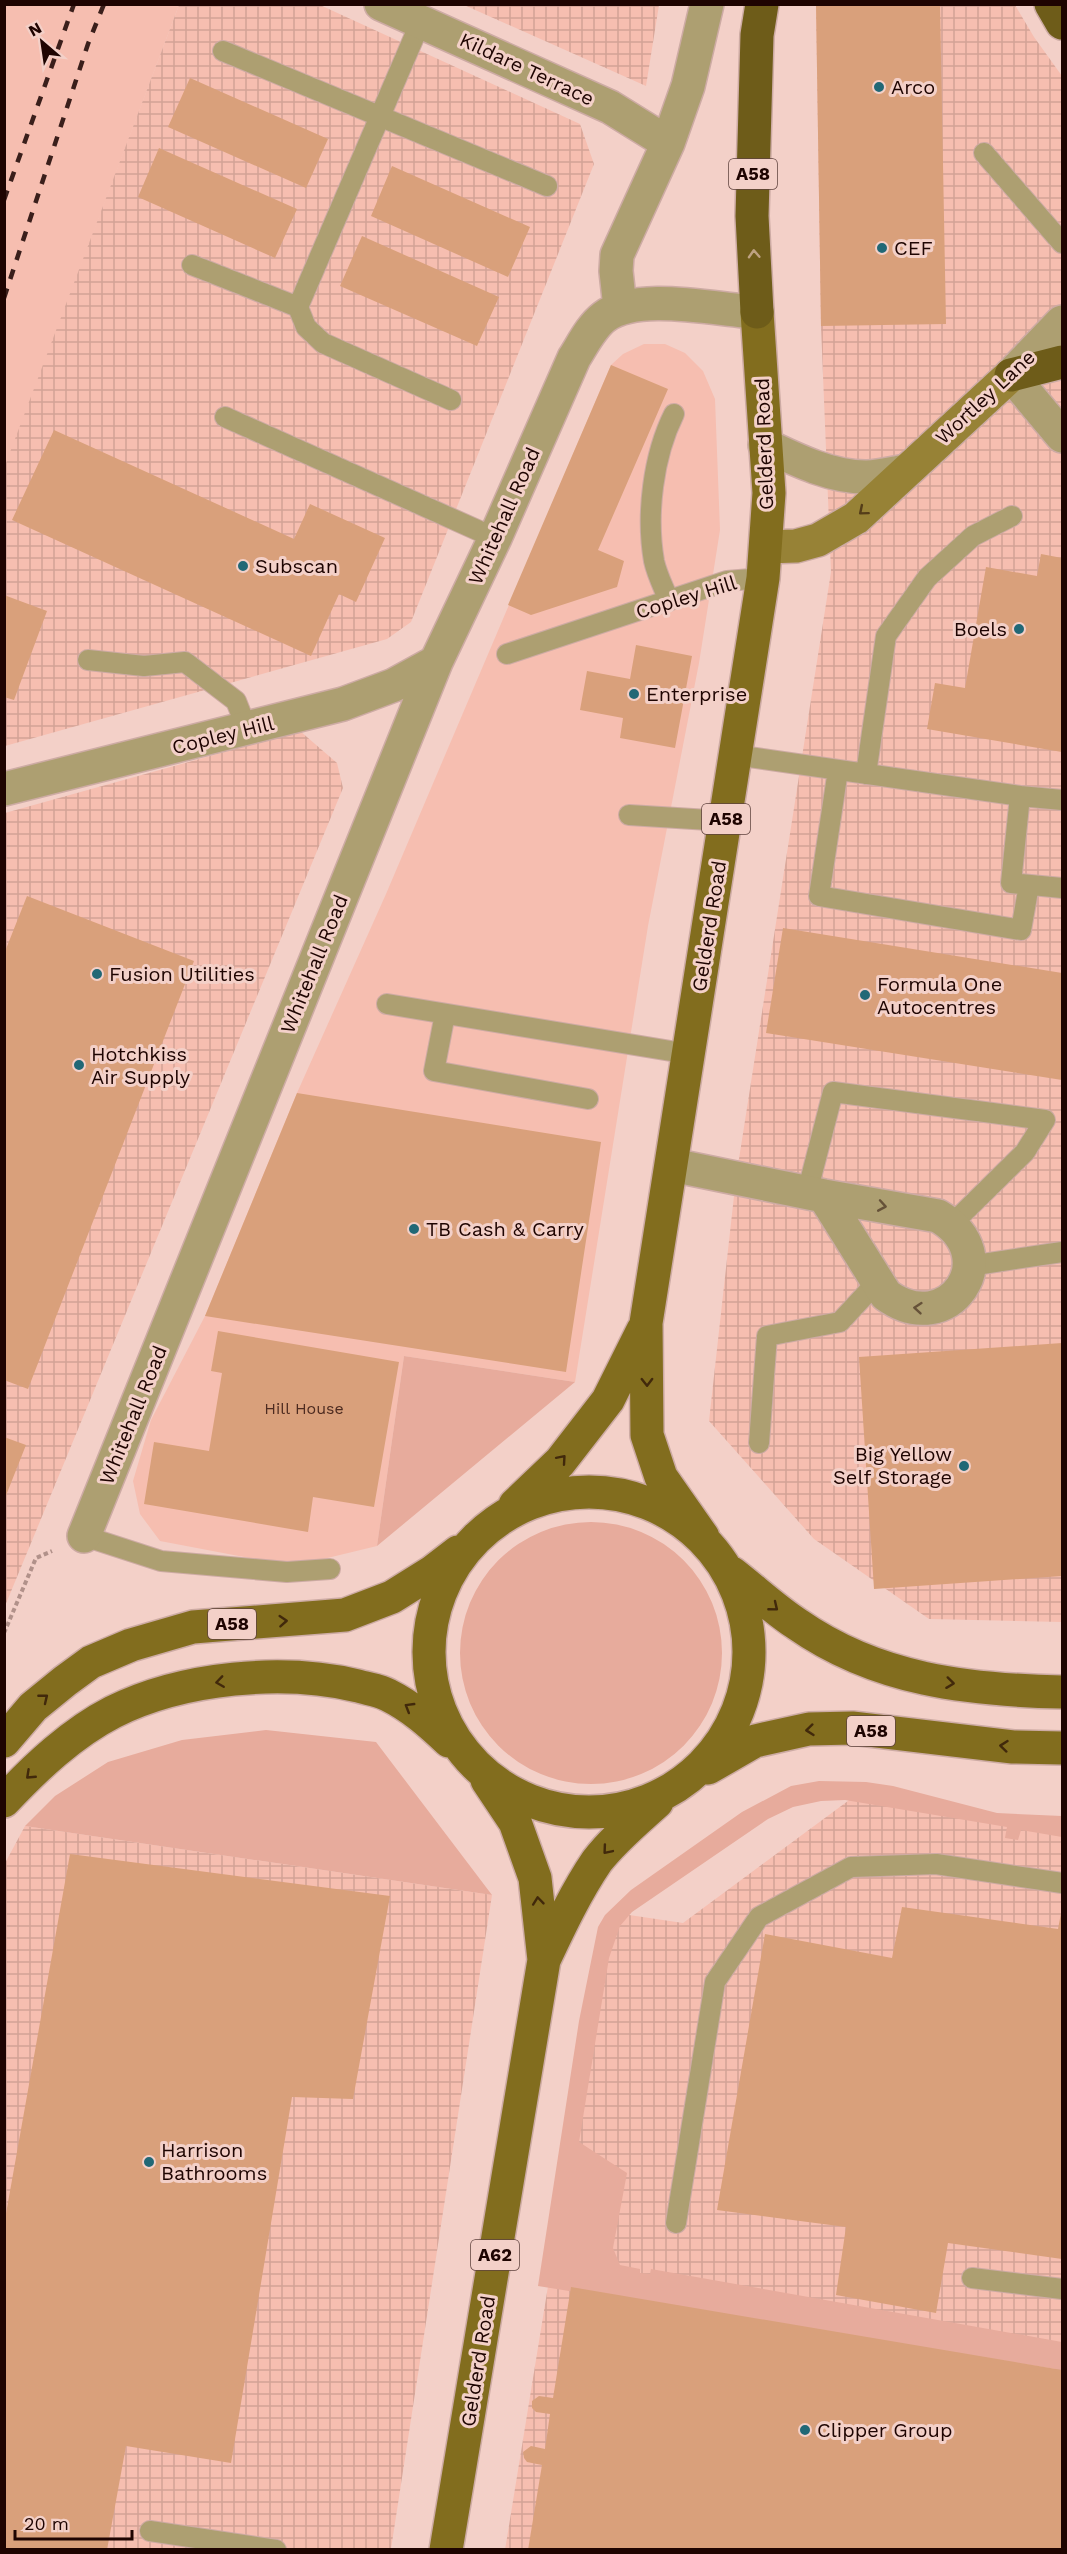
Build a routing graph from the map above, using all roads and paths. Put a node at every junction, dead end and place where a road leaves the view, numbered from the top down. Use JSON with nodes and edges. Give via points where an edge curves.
{"nodes":[{"id":1,"x":381,"y":4,"type":"edge"},
{"id":2,"x":707,"y":4,"type":"edge"},
{"id":3,"x":762,"y":4,"type":"edge"},
{"id":4,"x":1051,"y":4,"type":"edge"},
{"id":5,"x":421,"y":21,"type":"junction"},
{"id":6,"x":1062,"y":23,"type":"edge"},
{"id":7,"x":223,"y":51,"type":"dead end"},
{"id":8,"x":381,"y":117,"type":"junction"},
{"id":9,"x":668,"y":143,"type":"junction"},
{"id":10,"x":984,"y":153,"type":"dead end"},
{"id":11,"x":548,"y":186,"type":"dead end"},
{"id":12,"x":1062,"y":243,"type":"edge"},
{"id":13,"x":192,"y":265,"type":"dead end"},
{"id":14,"x":298,"y":307,"type":"junction"},
{"id":15,"x":620,"y":308,"type":"junction"},
{"id":16,"x":757,"y":312,"type":"junction"},
{"id":17,"x":1062,"y":322,"type":"edge"},
{"id":18,"x":1062,"y":362,"type":"edge"},
{"id":19,"x":1011,"y":375,"type":"junction"},
{"id":20,"x":451,"y":400,"type":"dead end"},
{"id":21,"x":674,"y":414,"type":"dead end"},
{"id":22,"x":225,"y":417,"type":"dead end"},
{"id":23,"x":1062,"y":436,"type":"edge"},
{"id":24,"x":765,"y":445,"type":"junction"},
{"id":25,"x":906,"y":471,"type":"junction"},
{"id":26,"x":1012,"y":516,"type":"dead end"},
{"id":27,"x":495,"y":538,"type":"junction"},
{"id":28,"x":764,"y":563,"type":"junction"},
{"id":29,"x":669,"y":601,"type":"junction"},
{"id":30,"x":507,"y":654,"type":"dead end"},
{"id":31,"x":88,"y":660,"type":"dead end"},
{"id":32,"x":436,"y":662,"type":"junction"},
{"id":33,"x":247,"y":729,"type":"junction"},
{"id":34,"x":735,"y":755,"type":"junction"},
{"id":35,"x":838,"y":770,"type":"junction"},
{"id":36,"x":866,"y":774,"type":"junction"},
{"id":37,"x":4,"y":789,"type":"edge"},
{"id":38,"x":1020,"y":796,"type":"junction"},
{"id":39,"x":1062,"y":800,"type":"edge"},
{"id":40,"x":629,"y":815,"type":"dead end"},
{"id":41,"x":725,"y":821,"type":"junction"},
{"id":42,"x":1029,"y":885,"type":"junction"},
{"id":43,"x":1062,"y":888,"type":"edge"},
{"id":44,"x":387,"y":1004,"type":"dead end"},
{"id":45,"x":445,"y":1014,"type":"junction"},
{"id":46,"x":689,"y":1054,"type":"junction"},
{"id":47,"x":588,"y":1099,"type":"dead end"},
{"id":48,"x":672,"y":1165,"type":"junction"},
{"id":49,"x":816,"y":1195,"type":"junction"},
{"id":50,"x":952,"y":1224,"type":"junction"},
{"id":51,"x":1062,"y":1252,"type":"edge"},
{"id":52,"x":969,"y":1266,"type":"junction"},
{"id":53,"x":877,"y":1282,"type":"junction"},
{"id":54,"x":646,"y":1323,"type":"junction"},
{"id":55,"x":759,"y":1443,"type":"dead end"},
{"id":56,"x":505,"y":1515,"type":"junction"},
{"id":57,"x":84,"y":1536,"type":"junction"},
{"id":58,"x":703,"y":1537,"type":"junction"},
{"id":59,"x":475,"y":1539,"type":"junction"},
{"id":60,"x":330,"y":1569,"type":"dead end"},
{"id":61,"x":729,"y":1570,"type":"junction"},
{"id":62,"x":4,"y":1633,"type":"edge"},
{"id":63,"x":1062,"y":1692,"type":"edge"},
{"id":64,"x":4,"y":1741,"type":"edge"},
{"id":65,"x":1062,"y":1748,"type":"edge"},
{"id":66,"x":476,"y":1766,"type":"junction"},
{"id":67,"x":677,"y":1786,"type":"junction"},
{"id":68,"x":4,"y":1801,"type":"edge"},
{"id":69,"x":1062,"y":1883,"type":"edge"},
{"id":70,"x":544,"y":1960,"type":"junction"},
{"id":71,"x":676,"y":2223,"type":"dead end"},
{"id":72,"x":972,"y":2278,"type":"dead end"},
{"id":73,"x":1062,"y":2289,"type":"edge"},
{"id":74,"x":150,"y":2531,"type":"dead end"},
{"id":75,"x":276,"y":2550,"type":"edge"},
{"id":76,"x":447,"y":2550,"type":"edge"}],
"edges":[{"from":1,"to":5,"type":"street","name":"Kildare Terrace"},
{"from":2,"to":9,"type":"street","via":[[688,86]]},
{"from":16,"to":3,"type":"highway","number":"A58","one_way":true,"via":[[752,216],[757,34]]},
{"from":4,"to":6,"type":"highway"},
{"from":5,"to":8,"type":"lane"},
{"from":5,"to":9,"type":"street","name":"Kildare Terrace","via":[[610,107]]},
{"from":7,"to":8,"type":"lane"},
{"from":8,"to":11,"type":"lane"},
{"from":8,"to":14,"type":"lane"},
{"from":9,"to":15,"type":"street","via":[[617,255]]},
{"from":10,"to":12,"type":"lane"},
{"from":13,"to":14,"type":"lane"},
{"from":14,"to":20,"type":"lane","via":[[306,327],[323,343]]},
{"from":15,"to":16,"type":"street","name":"Whitehall Road","via":[[642,304]]},
{"from":15,"to":27,"type":"street","name":"Whitehall Road","via":[[604,317],[574,358]]},
{"from":16,"to":24,"type":"main road","name":"Gelderd Road","number":"A58"},
{"from":17,"to":19,"type":"street","name":"Wortley Lane"},
{"from":18,"to":19,"type":"highway"},
{"from":19,"to":23,"type":"street"},
{"from":19,"to":25,"type":"street","name":"Wortley Lane"},
{"from":21,"to":29,"type":"lane","via":[[662,438],[652,501],[654,562]]},
{"from":22,"to":27,"type":"lane"},
{"from":24,"to":25,"type":"street","via":[[835,472],[867,477]]},
{"from":24,"to":28,"type":"main road","name":"Gelderd Road","number":"A58","via":[[769,493]]},
{"from":25,"to":28,"type":"street","name":"Wortley Lane","one_way":true,"via":[[856,518],[818,540],[796,546]]},
{"from":26,"to":36,"type":"lane","via":[[973,536],[927,578],[886,636]]},
{"from":27,"to":32,"type":"street","name":"Whitehall Road"},
{"from":28,"to":29,"type":"lane","name":"Copley Hill","via":[[728,581]]},
{"from":28,"to":34,"type":"main road","name":"Gelderd Road","number":"A58"},
{"from":29,"to":30,"type":"lane","name":"Copley Hill"},
{"from":31,"to":33,"type":"lane","via":[[144,666],[185,662],[236,701]]},
{"from":32,"to":33,"type":"street","name":"Copley Hill","via":[[394,685],[343,704]]},
{"from":32,"to":57,"type":"street","name":"Whitehall Road"},
{"from":33,"to":37,"type":"street","name":"Copley Hill"},
{"from":34,"to":35,"type":"lane"},
{"from":34,"to":41,"type":"main road","name":"Gelderd Road","number":"A58"},
{"from":35,"to":36,"type":"lane"},
{"from":35,"to":42,"type":"lane","via":[[819,896],[1021,930]]},
{"from":36,"to":38,"type":"lane"},
{"from":38,"to":39,"type":"lane"},
{"from":38,"to":42,"type":"lane","via":[[1011,883]]},
{"from":40,"to":41,"type":"lane"},
{"from":41,"to":46,"type":"main road","name":"Gelderd Road","number":"A58"},
{"from":42,"to":43,"type":"lane"},
{"from":44,"to":45,"type":"lane"},
{"from":45,"to":46,"type":"lane"},
{"from":45,"to":47,"type":"lane","via":[[434,1071]]},
{"from":46,"to":48,"type":"main road","name":"Gelderd Road","number":"A58"},
{"from":48,"to":49,"type":"street"},
{"from":48,"to":54,"type":"main road","name":"Gelderd Road","number":"A58"},
{"from":49,"to":50,"type":"street","one_way":true,"via":[[938,1216]]},
{"from":49,"to":50,"type":"lane","via":[[833,1092],[1045,1120],[1024,1152]]},
{"from":49,"to":53,"type":"street"},
{"from":50,"to":52,"type":"street","via":[[969,1250]]},
{"from":51,"to":52,"type":"lane"},
{"from":52,"to":53,"type":"street","one_way":true,"via":[[957,1294],[929,1309],[899,1304]]},
{"from":53,"to":55,"type":"lane","via":[[840,1322],[767,1336]]},
{"from":56,"to":54,"type":"main road","name":"Gelderd Road","number":"A58","one_way":true,"via":[[560,1462],[608,1400]]},
{"from":54,"to":58,"type":"main road","name":"Gelderd Road","one_way":true,"via":[[647,1434],[661,1477]]},
{"from":56,"to":58,"type":"main road","via":[[540,1498],[583,1491],[627,1495],[667,1511]]},
{"from":56,"to":59,"type":"main road","number":"A58"},
{"from":57,"to":60,"type":"lane","via":[[161,1561],[287,1572]]},
{"from":57,"to":62,"type":"path","via":[[36,1558]]},
{"from":58,"to":61,"type":"main road"},
{"from":64,"to":59,"type":"main road","number":"A58","one_way":true,"via":[[33,1707],[91,1662],[131,1645],[193,1627],[345,1615],[392,1597]]},
{"from":59,"to":66,"type":"main road","via":[[452,1568],[432,1617],[429,1670],[442,1717]]},
{"from":61,"to":63,"type":"main road","one_way":true,"via":[[797,1625],[882,1669],[929,1681]]},
{"from":61,"to":67,"type":"main road","via":[[745,1609],[751,1650],[744,1699],[723,1743]]},
{"from":65,"to":67,"type":"main road","number":"A58","one_way":true,"via":[[1013,1747],[852,1728],[808,1729],[755,1741]]},
{"from":66,"to":67,"type":"main road","number":"A58","via":[[503,1788],[544,1807],[590,1814],[635,1807]]},
{"from":66,"to":68,"type":"main road","number":"A58","one_way":true,"via":[[416,1710],[386,1694],[333,1680],[269,1676],[194,1686],[113,1712],[56,1751]]},
{"from":70,"to":66,"type":"main road","name":"Gelderd Road","number":"A62","one_way":true,"via":[[536,1878],[515,1822]]},
{"from":67,"to":70,"type":"main road","name":"Gelderd Road","number":"A62","one_way":true,"via":[[619,1836],[597,1861]]},
{"from":69,"to":71,"type":"lane","via":[[936,1864],[851,1868],[759,1917],[715,1982]]},
{"from":70,"to":76,"type":"main road","name":"Gelderd Road","number":"A62"},
{"from":72,"to":73,"type":"lane"},
{"from":74,"to":75,"type":"lane"}]}
